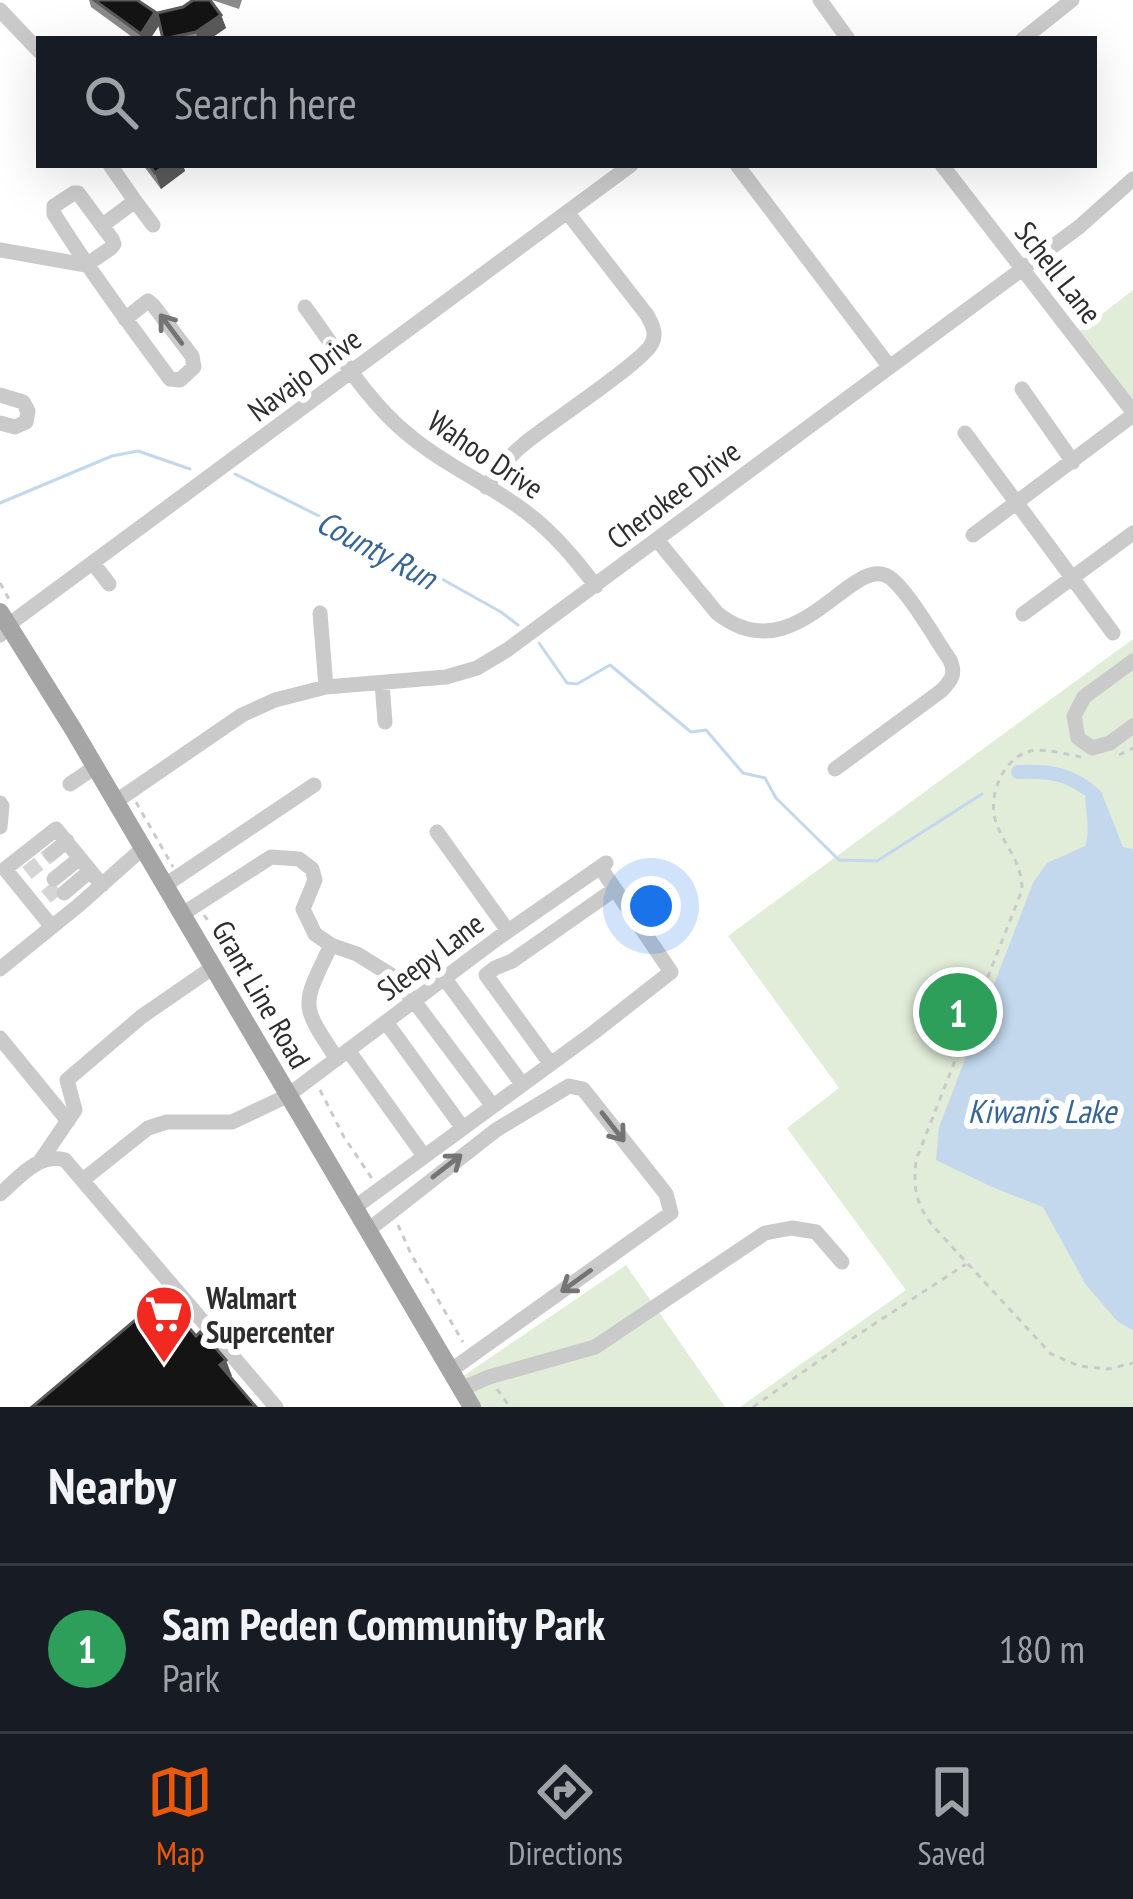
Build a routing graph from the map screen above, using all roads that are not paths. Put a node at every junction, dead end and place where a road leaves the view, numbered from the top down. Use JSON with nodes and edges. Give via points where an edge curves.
{"nodes":[{"id":1,"x":820,"y":0,"type":"edge"},
{"id":2,"x":1072,"y":0,"type":"edge"},
{"id":3,"x":0,"y":10,"type":"edge"},
{"id":4,"x":846,"y":36,"type":"edge"},
{"id":5,"x":1027,"y":36,"type":"edge"},
{"id":6,"x":36,"y":48,"type":"edge"},
{"id":7,"x":112,"y":168,"type":"edge"},
{"id":8,"x":628,"y":168,"type":"edge"},
{"id":9,"x":739,"y":168,"type":"edge"},
{"id":10,"x":943,"y":168,"type":"edge"},
{"id":11,"x":1133,"y":179,"type":"edge"},
{"id":12,"x":135,"y":201,"type":"junction"},
{"id":13,"x":567,"y":212,"type":"junction"},
{"id":14,"x":103,"y":225,"type":"junction"},
{"id":15,"x":153,"y":225,"type":"dead end"},
{"id":16,"x":0,"y":250,"type":"edge"},
{"id":17,"x":86,"y":265,"type":"junction"},
{"id":18,"x":1022,"y":269,"type":"junction"},
{"id":19,"x":305,"y":307,"type":"dead end"},
{"id":20,"x":125,"y":319,"type":"junction"},
{"id":21,"x":889,"y":366,"type":"junction"},
{"id":22,"x":353,"y":372,"type":"junction"},
{"id":23,"x":1022,"y":389,"type":"dead end"},
{"id":24,"x":0,"y":395,"type":"edge"},
{"id":25,"x":1133,"y":414,"type":"edge"},
{"id":26,"x":0,"y":423,"type":"edge"},
{"id":27,"x":964,"y":433,"type":"dead end"},
{"id":28,"x":1073,"y":462,"type":"junction"},
{"id":29,"x":486,"y":487,"type":"junction"},
{"id":30,"x":1017,"y":504,"type":"junction"},
{"id":31,"x":973,"y":535,"type":"dead end"},
{"id":32,"x":1132,"y":536,"type":"edge"},
{"id":33,"x":657,"y":540,"type":"junction"},
{"id":34,"x":93,"y":563,"type":"junction"},
{"id":35,"x":1073,"y":579,"type":"junction"},
{"id":36,"x":109,"y":584,"type":"dead end"},
{"id":37,"x":596,"y":586,"type":"junction"},
{"id":38,"x":320,"y":613,"type":"dead end"},
{"id":39,"x":1024,"y":614,"type":"dead end"},
{"id":40,"x":4,"y":622,"type":"edge"},
{"id":41,"x":1113,"y":633,"type":"dead end"},
{"id":42,"x":1133,"y":661,"type":"edge"},
{"id":43,"x":382,"y":683,"type":"junction"},
{"id":44,"x":326,"y":687,"type":"junction"},
{"id":45,"x":385,"y":722,"type":"dead end"},
{"id":46,"x":1133,"y":726,"type":"edge"},
{"id":47,"x":94,"y":767,"type":"junction"},
{"id":48,"x":835,"y":769,"type":"dead end"},
{"id":49,"x":70,"y":784,"type":"dead end"},
{"id":50,"x":314,"y":785,"type":"dead end"},
{"id":51,"x":125,"y":801,"type":"junction"},
{"id":52,"x":0,"y":803,"type":"edge"},
{"id":53,"x":0,"y":827,"type":"edge"},
{"id":54,"x":437,"y":832,"type":"dead end"},
{"id":55,"x":64,"y":837,"type":"junction"},
{"id":56,"x":142,"y":849,"type":"junction"},
{"id":57,"x":48,"y":850,"type":"tunnel mouth"},
{"id":58,"x":85,"y":865,"type":"junction"},
{"id":59,"x":172,"y":882,"type":"junction"},
{"id":60,"x":102,"y":885,"type":"junction"},
{"id":61,"x":615,"y":889,"type":"junction"},
{"id":62,"x":47,"y":896,"type":"junction"},
{"id":63,"x":189,"y":910,"type":"junction"},
{"id":64,"x":52,"y":927,"type":"junction"},
{"id":65,"x":508,"y":931,"type":"junction"},
{"id":66,"x":331,"y":945,"type":"junction"},
{"id":67,"x":0,"y":968,"type":"edge"},
{"id":68,"x":212,"y":968,"type":"junction"},
{"id":69,"x":445,"y":979,"type":"junction"},
{"id":70,"x":414,"y":1001,"type":"junction"},
{"id":71,"x":386,"y":1022,"type":"junction"},
{"id":72,"x":0,"y":1038,"type":"edge"},
{"id":73,"x":343,"y":1054,"type":"junction"},
{"id":74,"x":550,"y":1064,"type":"junction"},
{"id":75,"x":522,"y":1084,"type":"junction"},
{"id":76,"x":287,"y":1096,"type":"junction"},
{"id":77,"x":492,"y":1106,"type":"junction"},
{"id":78,"x":68,"y":1121,"type":"junction"},
{"id":79,"x":462,"y":1127,"type":"junction"},
{"id":80,"x":424,"y":1156,"type":"junction"},
{"id":81,"x":41,"y":1160,"type":"junction"},
{"id":82,"x":84,"y":1179,"type":"junction"},
{"id":83,"x":0,"y":1194,"type":"edge"},
{"id":84,"x":354,"y":1208,"type":"junction"},
{"id":85,"x":367,"y":1231,"type":"junction"},
{"id":86,"x":842,"y":1262,"type":"dead end"},
{"id":87,"x":450,"y":1371,"type":"junction"},
{"id":88,"x":466,"y":1398,"type":"edge"},
{"id":89,"x":276,"y":1407,"type":"edge"}],
"edges":[{"from":1,"to":4,"type":"street"},
{"from":2,"to":5,"type":"street"},
{"from":3,"to":6,"type":"street"},
{"from":7,"to":12,"type":"street"},
{"from":8,"to":13,"type":"street","name":"Navajo Drive"},
{"from":9,"to":21,"type":"street"},
{"from":10,"to":18,"type":"street","name":"Schell Lane"},
{"from":11,"to":18,"type":"street","name":"Cherokee Drive"},
{"from":12,"to":14,"type":"street"},
{"from":12,"to":15,"type":"street"},
{"from":13,"to":22,"type":"street","name":"Navajo Drive"},
{"from":13,"to":29,"type":"street","via":[[647,315],[653,341],[519,448]]},
{"from":14,"to":17,"type":"street","via":[[114,244]]},
{"from":14,"to":17,"type":"street","via":[[78,193],[55,206]]},
{"from":16,"to":17,"type":"street"},
{"from":17,"to":20,"type":"street"},
{"from":18,"to":21,"type":"street","name":"Cherokee Drive"},
{"from":18,"to":25,"type":"street","name":"Schell Lane"},
{"from":19,"to":22,"type":"street","name":"Wahoo Drive"},
{"from":20,"to":20,"type":"street","one_way":true,"via":[[170,379],[194,367],[153,304]]},
{"from":21,"to":33,"type":"street","name":"Cherokee Drive"},
{"from":22,"to":29,"type":"street","name":"Wahoo Drive","via":[[408,435]]},
{"from":22,"to":34,"type":"street","name":"Navajo Drive"},
{"from":23,"to":28,"type":"street"},
{"from":24,"to":26,"type":"street","via":[[28,411],[15,427]]},
{"from":25,"to":28,"type":"street"},
{"from":27,"to":30,"type":"street"},
{"from":28,"to":30,"type":"street"},
{"from":29,"to":37,"type":"street","name":"Wahoo Drive","via":[[552,534]]},
{"from":30,"to":31,"type":"street"},
{"from":30,"to":35,"type":"street"},
{"from":32,"to":35,"type":"street"},
{"from":33,"to":37,"type":"street","name":"Cherokee Drive"},
{"from":33,"to":48,"type":"street","via":[[717,613],[751,631],[803,620],[872,573],[898,586],[950,660],[953,677]]},
{"from":34,"to":36,"type":"street"},
{"from":34,"to":40,"type":"street","name":"Navajo Drive"},
{"from":35,"to":39,"type":"street"},
{"from":35,"to":41,"type":"street"},
{"from":37,"to":43,"type":"street","name":"Cherokee Drive","via":[[477,668]]},
{"from":38,"to":44,"type":"street"},
{"from":40,"to":47,"type":"main road","name":"Grant Line Road"},
{"from":42,"to":46,"type":"street","via":[[1084,697],[1074,716],[1078,738],[1093,748]]},
{"from":43,"to":44,"type":"street","name":"Cherokee Drive"},
{"from":43,"to":45,"type":"street"},
{"from":44,"to":51,"type":"street","name":"Cherokee Drive","via":[[242,715]]},
{"from":47,"to":49,"type":"street"},
{"from":47,"to":51,"type":"main road","name":"Grant Line Road"},
{"from":50,"to":59,"type":"street"},
{"from":51,"to":56,"type":"main road","name":"Grant Line Road"},
{"from":52,"to":53,"type":"street"},
{"from":54,"to":65,"type":"street"},
{"from":55,"to":57,"type":"street"},
{"from":55,"to":58,"type":"street"},
{"from":55,"to":62,"type":"street","via":[[52,831],[5,869]]},
{"from":56,"to":59,"type":"main road","name":"Grant Line Road"},
{"from":56,"to":60,"type":"street"},
{"from":58,"to":60,"type":"street"},
{"from":58,"to":62,"type":"street"},
{"from":59,"to":63,"type":"main road","name":"Grant Line Road"},
{"from":60,"to":64,"type":"street"},
{"from":61,"to":65,"type":"street","name":"Sleepy Lane","via":[[603,865]]},
{"from":61,"to":74,"type":"street","via":[[671,972]]},
{"from":61,"to":74,"type":"street","via":[[486,975]]},
{"from":62,"to":64,"type":"street"},
{"from":63,"to":66,"type":"street","via":[[271,857],[299,859],[315,880],[303,909]]},
{"from":63,"to":68,"type":"main road","name":"Grant Line Road"},
{"from":64,"to":67,"type":"street"},
{"from":65,"to":69,"type":"street","name":"Sleepy Lane"},
{"from":66,"to":70,"type":"street","via":[[391,974]]},
{"from":66,"to":73,"type":"street","via":[[306,1003]]},
{"from":68,"to":76,"type":"main road","name":"Grant Line Road"},
{"from":68,"to":78,"type":"street","via":[[67,1080],[75,1110]]},
{"from":69,"to":70,"type":"street","name":"Sleepy Lane"},
{"from":69,"to":75,"type":"street"},
{"from":70,"to":71,"type":"street","name":"Sleepy Lane"},
{"from":70,"to":77,"type":"street"},
{"from":71,"to":73,"type":"street","name":"Sleepy Lane"},
{"from":71,"to":79,"type":"street"},
{"from":72,"to":78,"type":"street"},
{"from":73,"to":76,"type":"street","name":"Sleepy Lane"},
{"from":73,"to":80,"type":"street"},
{"from":74,"to":75,"type":"street"},
{"from":75,"to":77,"type":"street"},
{"from":76,"to":82,"type":"street","name":"Sleepy Lane","via":[[232,1122],[148,1128]]},
{"from":76,"to":84,"type":"main road","name":"Grant Line Road"},
{"from":77,"to":79,"type":"street"},
{"from":78,"to":81,"type":"street"},
{"from":79,"to":80,"type":"street"},
{"from":80,"to":84,"type":"street"},
{"from":81,"to":82,"type":"street","via":[[65,1160]]},
{"from":81,"to":83,"type":"street"},
{"from":82,"to":89,"type":"street"},
{"from":84,"to":85,"type":"main road","name":"Grant Line Road"},
{"from":85,"to":87,"type":"main road","name":"Grant Line Road"},
{"from":85,"to":87,"type":"street","one_way":true,"via":[[496,1130],[569,1086],[583,1089],[666,1195],[671,1213]]},
{"from":86,"to":88,"type":"street","via":[[816,1232],[765,1233],[595,1347],[489,1377]]},
{"from":87,"to":88,"type":"main road","name":"Grant Line Road"}]}
